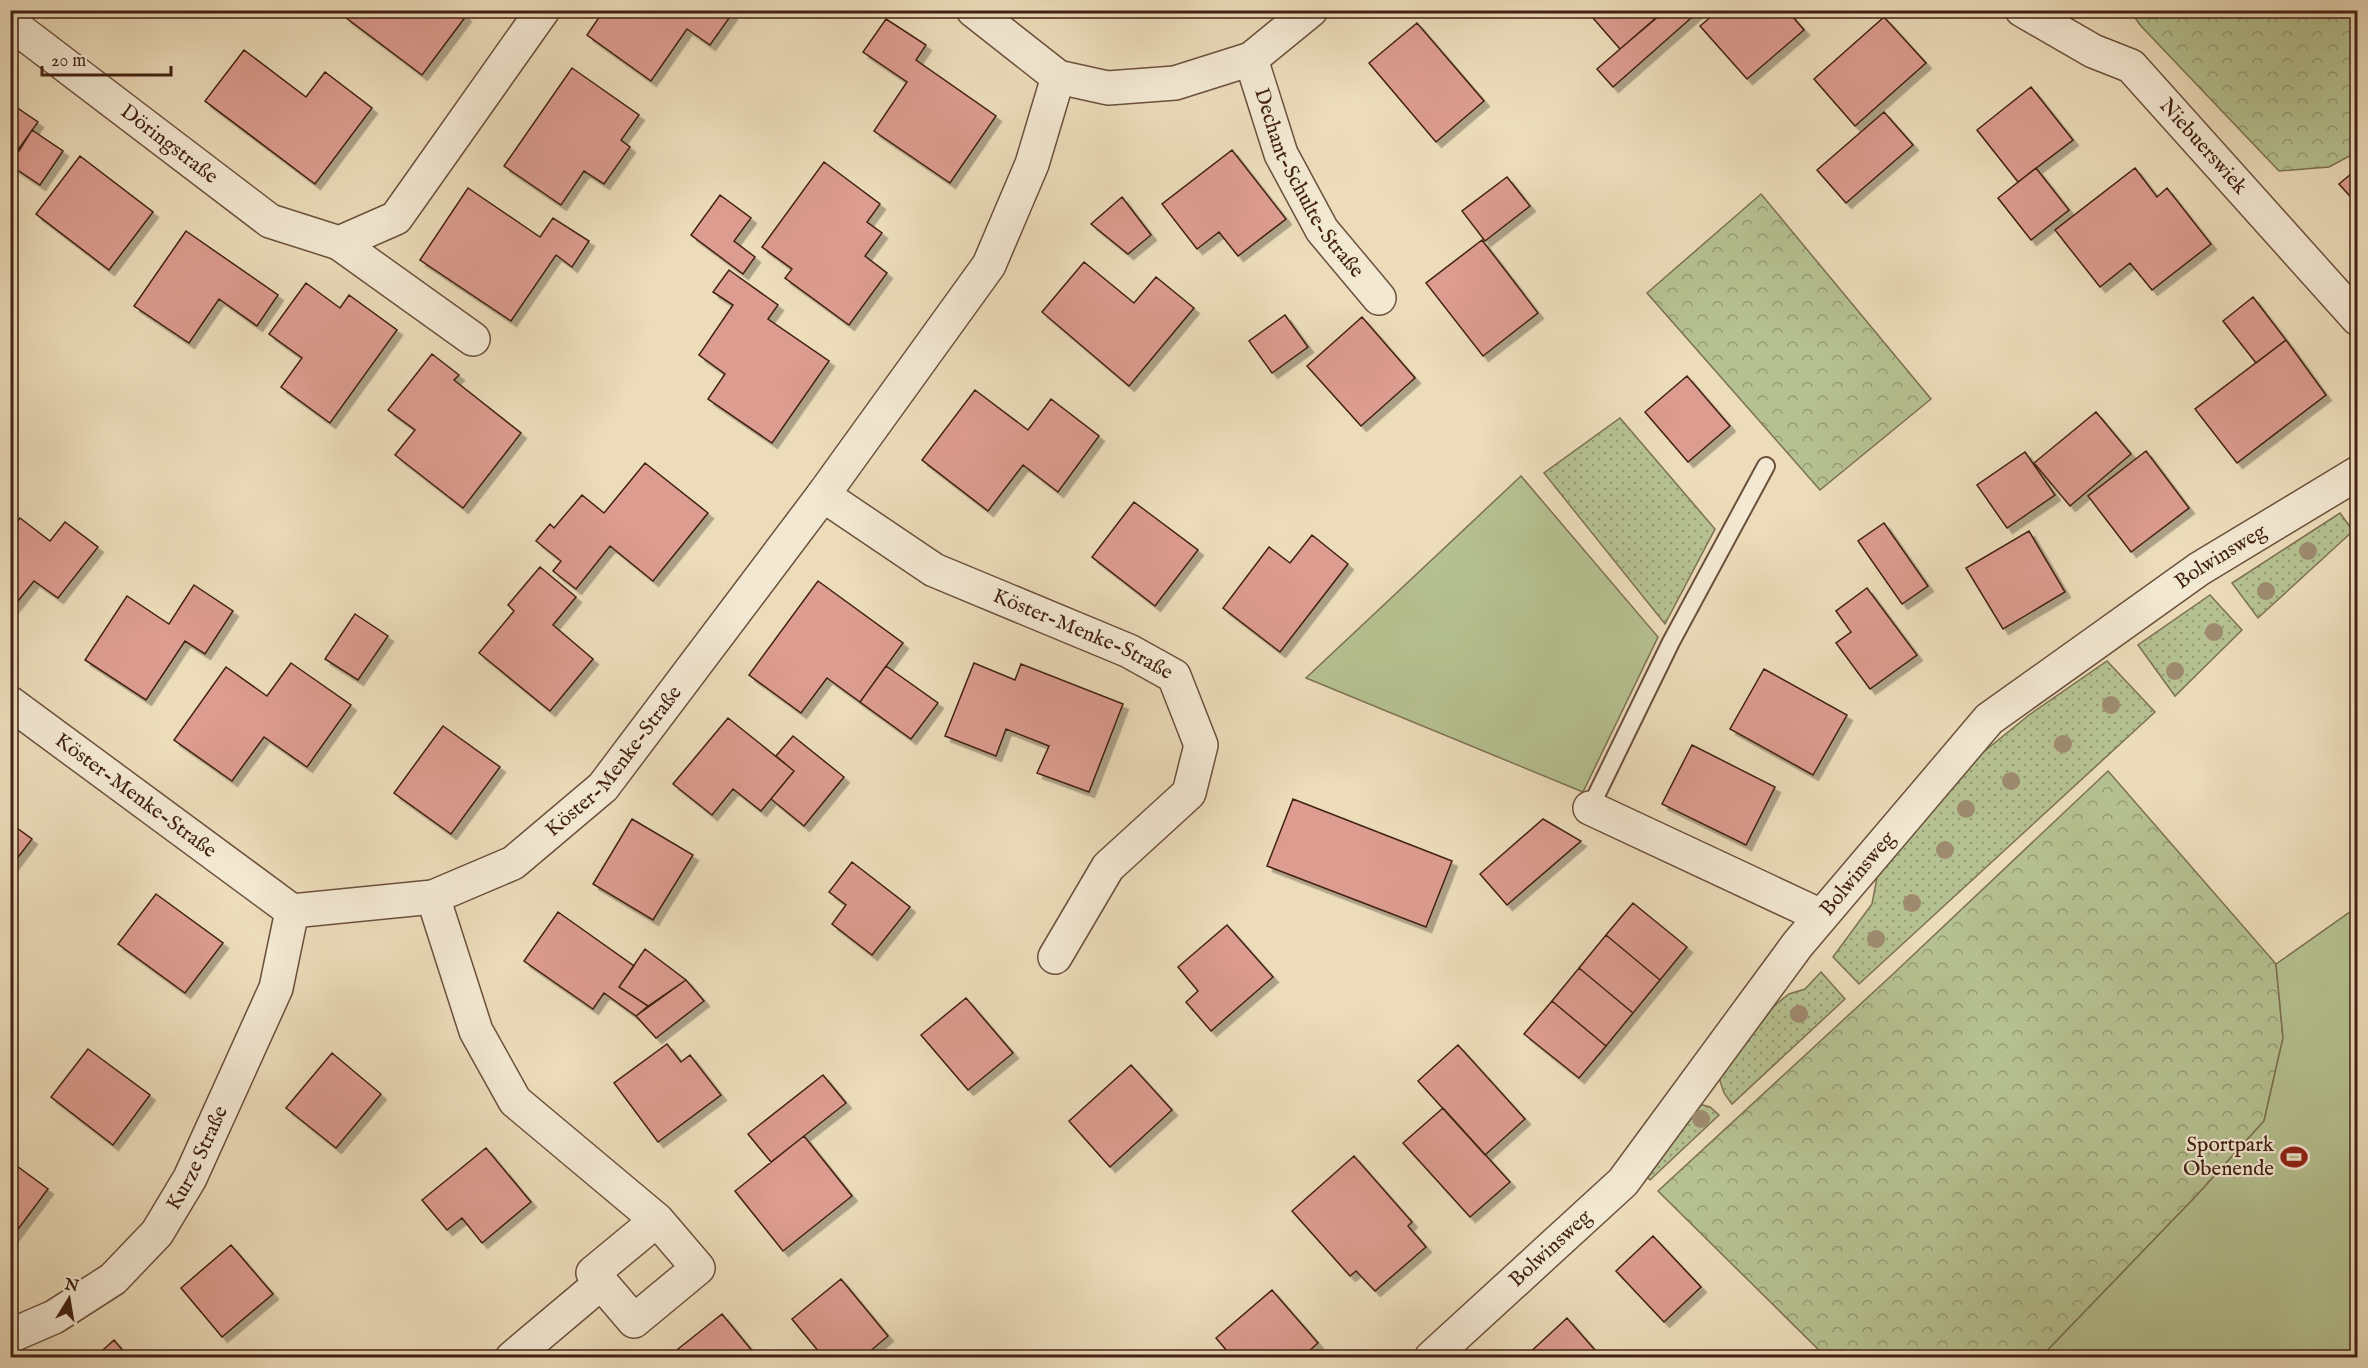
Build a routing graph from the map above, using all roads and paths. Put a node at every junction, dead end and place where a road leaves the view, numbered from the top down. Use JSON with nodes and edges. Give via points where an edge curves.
{"nodes":[{"id":1,"x":543,"y":10,"type":"edge"},
{"id":2,"x":973,"y":10,"type":"edge"},
{"id":3,"x":1311,"y":10,"type":"edge"},
{"id":4,"x":2022,"y":10,"type":"edge"},
{"id":5,"x":10,"y":23,"type":"edge"},
{"id":6,"x":1251,"y":60,"type":"junction"},
{"id":7,"x":1058,"y":77,"type":"junction"},
{"id":8,"x":339,"y":243,"type":"junction"},
{"id":9,"x":1379,"y":298,"type":"dead end"},
{"id":10,"x":2358,"y":319,"type":"edge"},
{"id":11,"x":473,"y":339,"type":"dead end"},
{"id":12,"x":1766,"y":466,"type":"dead end"},
{"id":13,"x":2358,"y":473,"type":"edge"},
{"id":14,"x":823,"y":495,"type":"junction"},
{"id":15,"x":10,"y":704,"type":"edge"},
{"id":16,"x":1590,"y":808,"type":"joint"},
{"id":17,"x":433,"y":897,"type":"junction"},
{"id":18,"x":292,"y":911,"type":"junction"},
{"id":19,"x":1821,"y":916,"type":"junction"},
{"id":20,"x":1055,"y":957,"type":"dead end"},
{"id":21,"x":657,"y":1220,"type":"junction"},
{"id":22,"x":601,"y":1283,"type":"junction"},
{"id":23,"x":10,"y":1336,"type":"edge"},
{"id":24,"x":512,"y":1358,"type":"edge"},
{"id":25,"x":1431,"y":1358,"type":"edge"}],
"edges":[{"from":1,"to":8,"type":"street","via":[[396,218]]},
{"from":2,"to":7,"type":"street","name":"Dechant-Schulte-Straße"},
{"from":3,"to":6,"type":"street","name":"Dechant-Schulte-Straße"},
{"from":4,"to":10,"type":"street","name":"Niebuerswiek","via":[[2093,51],[2131,66]]},
{"from":5,"to":8,"type":"street","name":"Döringstraße","via":[[270,220]]},
{"from":6,"to":7,"type":"street","name":"Dechant-Schulte-Straße","via":[[1175,83],[1108,88]]},
{"from":6,"to":9,"type":"street","name":"Dechant-Schulte-Straße","via":[[1281,154],[1322,230]]},
{"from":7,"to":14,"type":"street","name":"Köster-Menke-Straße","via":[[1032,164],[988,265]]},
{"from":8,"to":11,"type":"street","name":"Döringstraße"},
{"from":12,"to":16,"type":"lane","via":[[1671,642]]},
{"from":13,"to":19,"type":"street","name":"Bolwinsweg","via":[[2199,569],[1989,719]]},
{"from":14,"to":17,"type":"street","name":"Köster-Menke-Straße","via":[[603,787],[513,862]]},
{"from":14,"to":20,"type":"street","name":"Köster-Menke-Straße","via":[[934,570],[1129,651],[1174,676],[1201,745],[1189,793],[1108,867]]},
{"from":15,"to":18,"type":"street","name":"Köster-Menke-Straße"},
{"from":16,"to":19,"type":"street"},
{"from":17,"to":18,"type":"street","name":"Köster-Menke-Straße"},
{"from":17,"to":21,"type":"street","via":[[476,1031],[515,1101]]},
{"from":18,"to":23,"type":"street","name":"Kurze Straße","via":[[276,988],[190,1178],[157,1233],[113,1279],[54,1317]]},
{"from":19,"to":25,"type":"street","name":"Bolwinsweg","via":[[1623,1182]]},
{"from":21,"to":22,"type":"street","via":[[594,1273]]},
{"from":21,"to":22,"type":"street","via":[[698,1268],[634,1321]]},
{"from":22,"to":24,"type":"street"}]}
